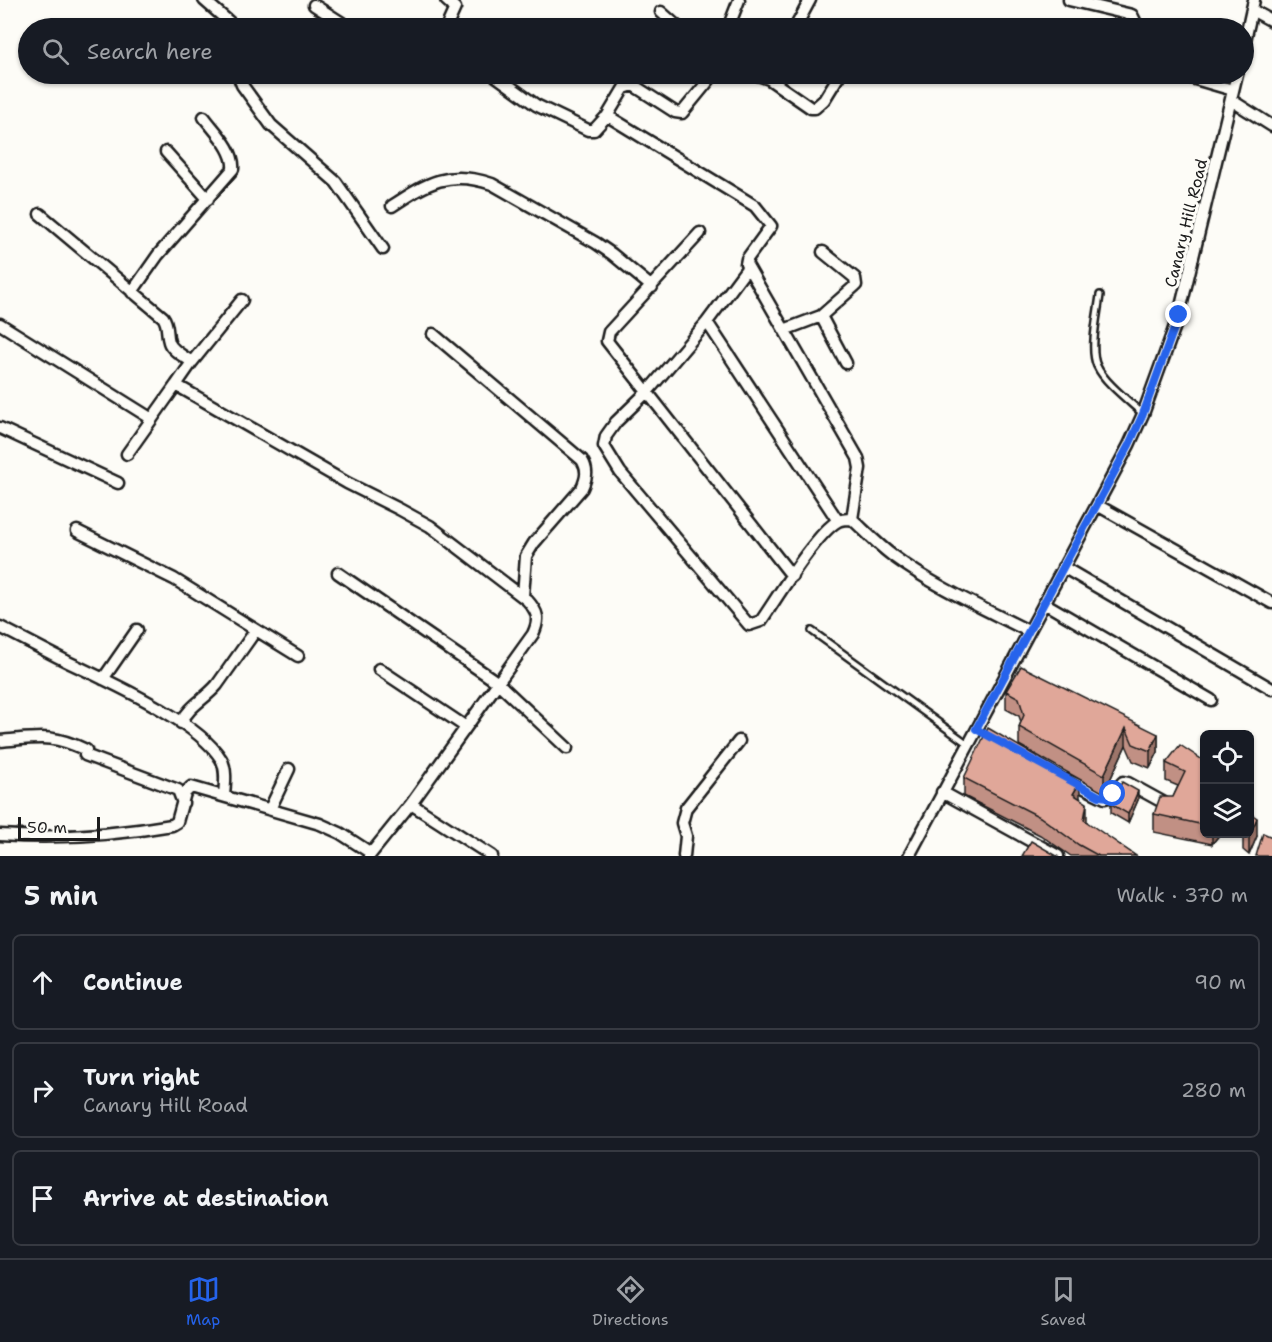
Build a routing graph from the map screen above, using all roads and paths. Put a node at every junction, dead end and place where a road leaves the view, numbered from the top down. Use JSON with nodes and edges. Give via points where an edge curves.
{"nodes":[{"id":1,"x":204,"y":0,"type":"edge"},
{"id":2,"x":446,"y":0,"type":"edge"},
{"id":3,"x":739,"y":0,"type":"edge"},
{"id":4,"x":810,"y":0,"type":"edge"},
{"id":5,"x":1070,"y":0,"type":"edge"},
{"id":6,"x":1253,"y":5,"type":"edge"},
{"id":7,"x":314,"y":6,"type":"dead end"},
{"id":8,"x":661,"y":12,"type":"dead end"},
{"id":9,"x":225,"y":18,"type":"edge"},
{"id":10,"x":334,"y":18,"type":"edge"},
{"id":11,"x":450,"y":18,"type":"edge"},
{"id":12,"x":668,"y":18,"type":"edge"},
{"id":13,"x":732,"y":18,"type":"edge"},
{"id":14,"x":800,"y":18,"type":"edge"},
{"id":15,"x":1134,"y":18,"type":"edge"},
{"id":16,"x":1272,"y":21,"type":"edge"},
{"id":17,"x":242,"y":84,"type":"edge"},
{"id":18,"x":507,"y":84,"type":"edge"},
{"id":19,"x":706,"y":84,"type":"edge"},
{"id":20,"x":780,"y":84,"type":"edge"},
{"id":21,"x":834,"y":84,"type":"edge"},
{"id":22,"x":1204,"y":84,"type":"edge"},
{"id":23,"x":1235,"y":84,"type":"edge"},
{"id":24,"x":1232,"y":95,"type":"junction"},
{"id":25,"x":204,"y":117,"type":"dead end"},
{"id":26,"x":606,"y":118,"type":"junction"},
{"id":27,"x":1272,"y":126,"type":"edge"},
{"id":28,"x":166,"y":152,"type":"dead end"},
{"id":29,"x":208,"y":199,"type":"junction"},
{"id":30,"x":392,"y":206,"type":"dead end"},
{"id":31,"x":40,"y":213,"type":"dead end"},
{"id":32,"x":700,"y":233,"type":"dead end"},
{"id":33,"x":383,"y":249,"type":"dead end"},
{"id":34,"x":823,"y":252,"type":"dead end"},
{"id":35,"x":748,"y":267,"type":"junction"},
{"id":36,"x":652,"y":287,"type":"junction"},
{"id":37,"x":132,"y":291,"type":"junction"},
{"id":38,"x":1100,"y":295,"type":"dead end"},
{"id":39,"x":242,"y":300,"type":"dead end"},
{"id":40,"x":821,"y":316,"type":"junction"},
{"id":41,"x":707,"y":322,"type":"junction"},
{"id":42,"x":0,"y":324,"type":"edge"},
{"id":43,"x":784,"y":330,"type":"junction"},
{"id":44,"x":433,"y":334,"type":"dead end"},
{"id":45,"x":192,"y":362,"type":"junction"},
{"id":46,"x":846,"y":363,"type":"dead end"},
{"id":47,"x":176,"y":385,"type":"junction"},
{"id":48,"x":648,"y":391,"type":"junction"},
{"id":49,"x":1143,"y":414,"type":"junction"},
{"id":50,"x":152,"y":419,"type":"junction"},
{"id":51,"x":0,"y":428,"type":"edge"},
{"id":52,"x":127,"y":454,"type":"dead end"},
{"id":53,"x":118,"y":483,"type":"dead end"},
{"id":54,"x":1096,"y":505,"type":"junction"},
{"id":55,"x":852,"y":519,"type":"junction"},
{"id":56,"x":838,"y":521,"type":"junction"},
{"id":57,"x":77,"y":531,"type":"dead end"},
{"id":58,"x":1063,"y":567,"type":"junction"},
{"id":59,"x":338,"y":573,"type":"dead end"},
{"id":60,"x":792,"y":576,"type":"junction"},
{"id":61,"x":523,"y":596,"type":"junction"},
{"id":62,"x":1044,"y":603,"type":"junction"},
{"id":63,"x":1272,"y":603,"type":"edge"},
{"id":64,"x":0,"y":627,"type":"edge"},
{"id":65,"x":137,"y":630,"type":"dead end"},
{"id":66,"x":256,"y":630,"type":"junction"},
{"id":67,"x":812,"y":631,"type":"dead end"},
{"id":68,"x":1028,"y":631,"type":"junction"},
{"id":69,"x":298,"y":656,"type":"dead end"},
{"id":70,"x":1010,"y":666,"type":"junction"},
{"id":71,"x":380,"y":669,"type":"dead end"},
{"id":72,"x":1020,"y":671,"type":"edge"},
{"id":73,"x":103,"y":679,"type":"junction"},
{"id":74,"x":498,"y":682,"type":"junction"},
{"id":75,"x":1272,"y":688,"type":"edge"},
{"id":76,"x":1211,"y":700,"type":"dead end"},
{"id":77,"x":181,"y":723,"type":"junction"},
{"id":78,"x":466,"y":728,"type":"junction"},
{"id":79,"x":0,"y":741,"type":"edge"},
{"id":80,"x":739,"y":741,"type":"dead end"},
{"id":81,"x":968,"y":744,"type":"junction"},
{"id":82,"x":567,"y":748,"type":"dead end"},
{"id":83,"x":289,"y":769,"type":"dead end"},
{"id":84,"x":1058,"y":774,"type":"edge"},
{"id":85,"x":942,"y":792,"type":"junction"},
{"id":86,"x":224,"y":795,"type":"junction"},
{"id":87,"x":183,"y":802,"type":"junction"},
{"id":88,"x":411,"y":804,"type":"junction"},
{"id":89,"x":1168,"y":805,"type":"edge"},
{"id":90,"x":270,"y":809,"type":"junction"},
{"id":91,"x":0,"y":836,"type":"edge"},
{"id":92,"x":370,"y":855,"type":"edge"},
{"id":93,"x":492,"y":856,"type":"edge"},
{"id":94,"x":684,"y":856,"type":"edge"},
{"id":95,"x":909,"y":856,"type":"edge"},
{"id":96,"x":1058,"y":856,"type":"edge"}],
"edges":[{"from":1,"to":9,"type":"street"},
{"from":2,"to":11,"type":"street","via":[[455,8]]},
{"from":3,"to":13,"type":"street"},
{"from":4,"to":14,"type":"street"},
{"from":5,"to":15,"type":"street"},
{"from":6,"to":16,"type":"street"},
{"from":7,"to":10,"type":"street"},
{"from":8,"to":12,"type":"street"},
{"from":17,"to":33,"type":"street","via":[[271,125],[336,182]]},
{"from":18,"to":26,"type":"street","via":[[536,105],[588,130],[596,129]]},
{"from":19,"to":26,"type":"street","via":[[682,113],[633,85],[624,88]]},
{"from":20,"to":21,"type":"street","via":[[811,108],[824,100]]},
{"from":22,"to":24,"type":"street"},
{"from":23,"to":24,"type":"street","name":"Canary Hill Road"},
{"from":24,"to":27,"type":"street"},
{"from":24,"to":49,"type":"street","name":"Canary Hill Road","via":[[1179,315]]},
{"from":25,"to":29,"type":"street","via":[[234,160],[229,176]]},
{"from":26,"to":35,"type":"street","via":[[763,213],[771,228],[747,259]]},
{"from":28,"to":29,"type":"street"},
{"from":29,"to":37,"type":"street"},
{"from":30,"to":36,"type":"street","via":[[439,180],[475,178],[596,243]]},
{"from":31,"to":37,"type":"street"},
{"from":32,"to":36,"type":"street"},
{"from":34,"to":40,"type":"street","via":[[857,282]]},
{"from":35,"to":41,"type":"street"},
{"from":35,"to":43,"type":"street"},
{"from":36,"to":48,"type":"street","via":[[607,338]]},
{"from":37,"to":45,"type":"street","via":[[163,317],[169,343]]},
{"from":38,"to":49,"type":"lane","via":[[1096,364],[1101,374]]},
{"from":39,"to":45,"type":"street"},
{"from":40,"to":43,"type":"street"},
{"from":40,"to":46,"type":"street"},
{"from":41,"to":48,"type":"street"},
{"from":41,"to":56,"type":"street"},
{"from":42,"to":50,"type":"street"},
{"from":43,"to":55,"type":"street","via":[[858,458]]},
{"from":44,"to":61,"type":"street","via":[[582,460],[586,468],[582,488],[526,556]]},
{"from":45,"to":47,"type":"street"},
{"from":47,"to":50,"type":"street"},
{"from":47,"to":61,"type":"street","via":[[430,526]]},
{"from":48,"to":60,"type":"street"},
{"from":48,"to":60,"type":"street","via":[[625,412],[605,439],[605,448],[621,472],[745,623],[761,621]]},
{"from":49,"to":54,"type":"street","name":"Canary Hill Road"},
{"from":50,"to":52,"type":"street"},
{"from":51,"to":53,"type":"street"},
{"from":54,"to":58,"type":"street","name":"Canary Hill Road"},
{"from":54,"to":63,"type":"street"},
{"from":55,"to":56,"type":"street"},
{"from":55,"to":68,"type":"street","via":[[891,555],[935,584]]},
{"from":56,"to":60,"type":"street"},
{"from":57,"to":66,"type":"street","via":[[174,579]]},
{"from":58,"to":62,"type":"street","name":"Canary Hill Road"},
{"from":58,"to":75,"type":"street"},
{"from":59,"to":74,"type":"street"},
{"from":61,"to":74,"type":"street","via":[[537,614],[537,626]]},
{"from":62,"to":68,"type":"street","name":"Canary Hill Road"},
{"from":62,"to":76,"type":"street"},
{"from":64,"to":73,"type":"street"},
{"from":65,"to":73,"type":"street"},
{"from":66,"to":69,"type":"street"},
{"from":66,"to":77,"type":"street","via":[[217,685],[190,708]]},
{"from":67,"to":81,"type":"lane"},
{"from":68,"to":70,"type":"street","name":"Canary Hill Road"},
{"from":70,"to":72,"type":"street"},
{"from":70,"to":81,"type":"street","name":"Canary Hill Road","via":[[981,732]]},
{"from":71,"to":78,"type":"street"},
{"from":73,"to":77,"type":"street"},
{"from":74,"to":78,"type":"street"},
{"from":74,"to":82,"type":"street"},
{"from":77,"to":86,"type":"street","via":[[222,761]]},
{"from":78,"to":88,"type":"street"},
{"from":79,"to":87,"type":"street","via":[[57,738],[178,790]]},
{"from":80,"to":94,"type":"street","via":[[686,808],[682,823],[686,836]]},
{"from":81,"to":85,"type":"street","name":"Canary Hill Road"},
{"from":83,"to":90,"type":"street"},
{"from":84,"to":89,"type":"street","via":[[1105,798],[1123,782]]},
{"from":85,"to":95,"type":"street","name":"Canary Hill Road"},
{"from":85,"to":96,"type":"street"},
{"from":86,"to":87,"type":"street","via":[[191,787]]},
{"from":86,"to":90,"type":"street"},
{"from":87,"to":91,"type":"street","via":[[176,823],[163,826],[66,837]]},
{"from":88,"to":92,"type":"street"},
{"from":88,"to":93,"type":"street"},
{"from":90,"to":92,"type":"street","via":[[340,833]]}]}
